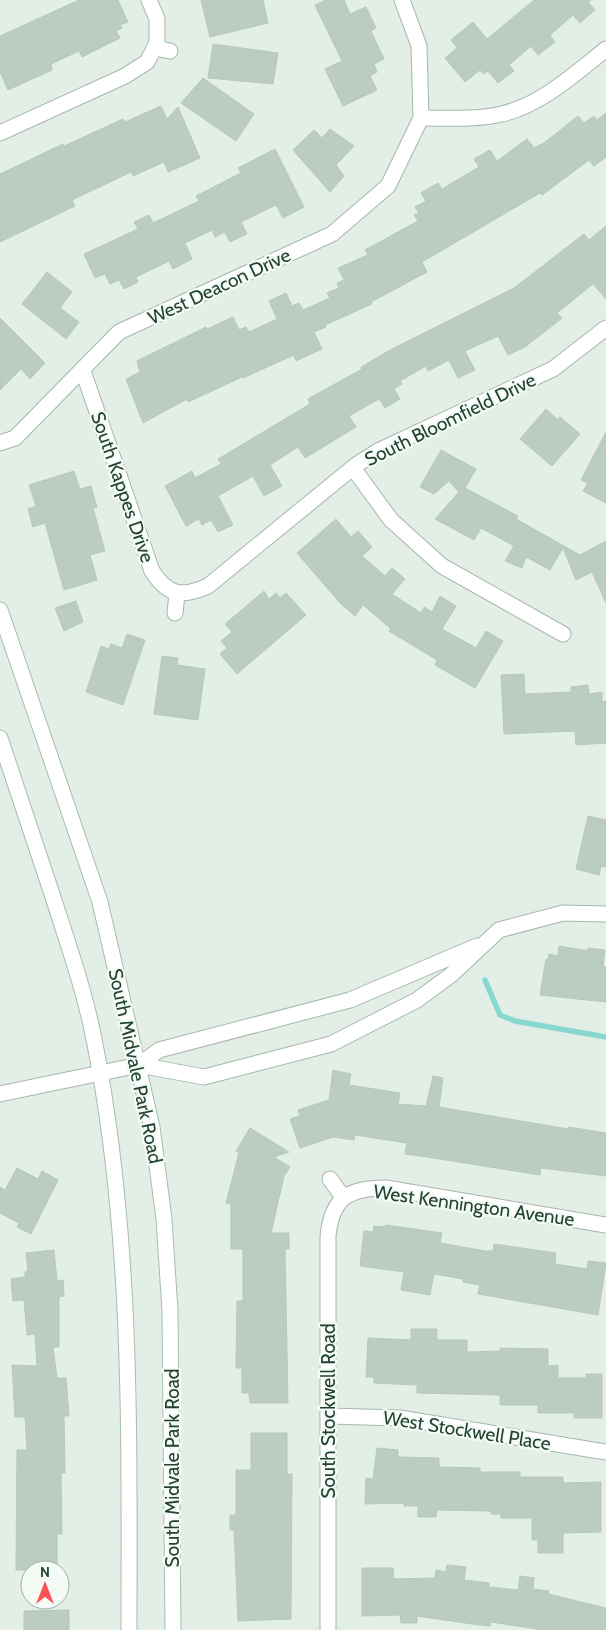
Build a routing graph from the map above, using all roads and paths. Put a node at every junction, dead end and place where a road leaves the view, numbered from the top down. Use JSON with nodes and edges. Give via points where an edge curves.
{"nodes":[{"id":1,"x":149,"y":0,"type":"edge"},
{"id":2,"x":402,"y":0,"type":"edge"},
{"id":3,"x":154,"y":48,"type":"junction"},
{"id":4,"x":606,"y":49,"type":"edge"},
{"id":5,"x":170,"y":51,"type":"dead end"},
{"id":6,"x":421,"y":118,"type":"junction"},
{"id":7,"x":0,"y":133,"type":"edge"},
{"id":8,"x":605,"y":330,"type":"edge"},
{"id":9,"x":83,"y":371,"type":"junction"},
{"id":10,"x":0,"y":443,"type":"edge"},
{"id":11,"x":353,"y":468,"type":"junction"},
{"id":12,"x":177,"y":593,"type":"junction"},
{"id":13,"x":0,"y":610,"type":"edge"},
{"id":14,"x":175,"y":613,"type":"dead end"},
{"id":15,"x":563,"y":634,"type":"dead end"},
{"id":16,"x":0,"y":738,"type":"edge"},
{"id":17,"x":606,"y":914,"type":"edge"},
{"id":18,"x":485,"y":943,"type":"junction"},
{"id":19,"x":139,"y":1066,"type":"junction"},
{"id":20,"x":100,"y":1072,"type":"junction"},
{"id":21,"x":0,"y":1094,"type":"edge"},
{"id":22,"x":330,"y":1179,"type":"dead end"},
{"id":23,"x":343,"y":1197,"type":"junction"},
{"id":24,"x":606,"y":1225,"type":"edge"},
{"id":25,"x":328,"y":1416,"type":"junction"},
{"id":26,"x":606,"y":1452,"type":"edge"},
{"id":27,"x":129,"y":1630,"type":"edge"},
{"id":28,"x":173,"y":1630,"type":"edge"},
{"id":29,"x":328,"y":1630,"type":"edge"}],
"edges":[{"from":1,"to":3,"type":"street","via":[[157,19]]},
{"from":2,"to":6,"type":"street","via":[[419,46]]},
{"from":3,"to":5,"type":"street"},
{"from":3,"to":7,"type":"street","via":[[147,62],[125,76]]},
{"from":4,"to":6,"type":"street","via":[[536,100],[504,114],[473,118]]},
{"from":6,"to":9,"type":"street","name":"West Deacon Drive","via":[[388,186],[332,234],[119,332]]},
{"from":8,"to":11,"type":"street","name":"South Bloomfield Drive","via":[[553,369],[378,450]]},
{"from":9,"to":10,"type":"street","name":"West Deacon Drive","via":[[15,438]]},
{"from":9,"to":12,"type":"street","name":"South Kappes Drive","via":[[152,571],[160,583]]},
{"from":11,"to":12,"type":"street","name":"South Bloomfield Drive","via":[[208,586],[196,592]]},
{"from":11,"to":15,"type":"street","via":[[390,520],[442,566]]},
{"from":12,"to":14,"type":"street"},
{"from":13,"to":19,"type":"street","name":"South Midvale Park Road","via":[[100,902]]},
{"from":16,"to":20,"type":"street","name":"South Midvale Park Road","via":[[79,975]]},
{"from":17,"to":18,"type":"street","via":[[563,913],[500,930]]},
{"from":18,"to":19,"type":"street","via":[[350,1000],[159,1050]]},
{"from":18,"to":19,"type":"street","via":[[451,975],[417,1000],[331,1044],[204,1077]]},
{"from":19,"to":20,"type":"street"},
{"from":19,"to":28,"type":"street","name":"South Midvale Park Road","via":[[157,1158],[169,1280]]},
{"from":20,"to":21,"type":"street"},
{"from":20,"to":27,"type":"street","name":"South Midvale Park Road","via":[[117,1202],[126,1309]]},
{"from":22,"to":23,"type":"street"},
{"from":23,"to":24,"type":"street","name":"West Kennington Avenue","via":[[356,1190],[386,1188]]},
{"from":23,"to":25,"type":"street","name":"South Stockwell Road","via":[[334,1208],[328,1236]]},
{"from":25,"to":26,"type":"street","name":"West Stockwell Place","via":[[400,1418]]},
{"from":25,"to":29,"type":"street","name":"South Stockwell Road"}]}
